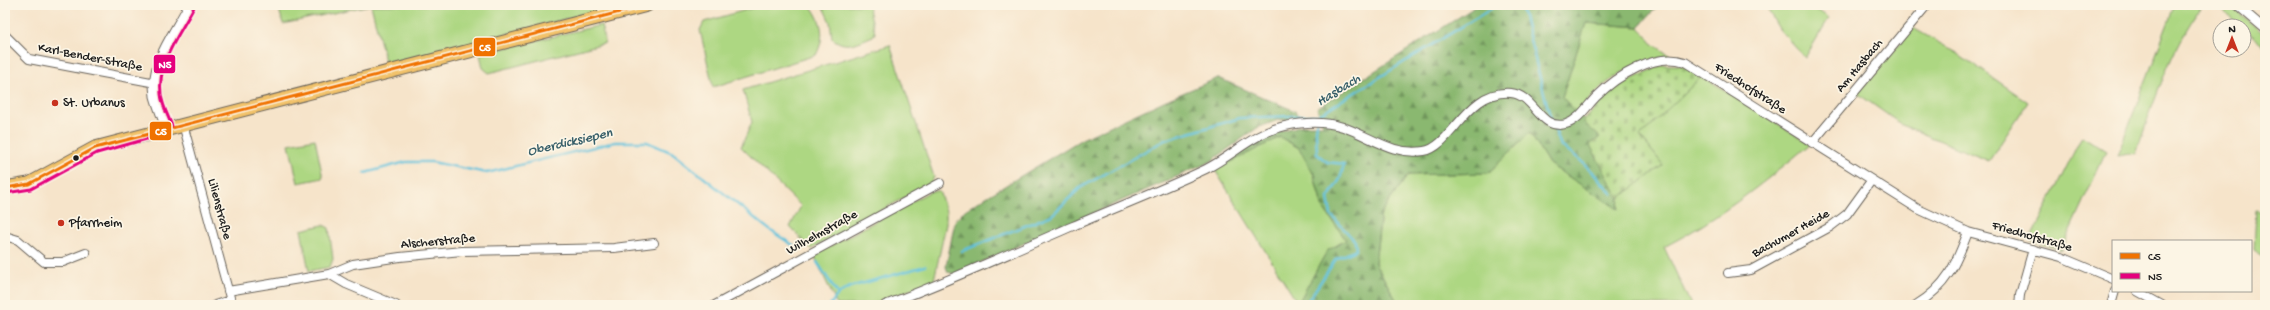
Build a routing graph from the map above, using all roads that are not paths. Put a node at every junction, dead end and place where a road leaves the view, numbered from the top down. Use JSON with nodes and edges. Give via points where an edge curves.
{"nodes":[{"id":1,"x":190,"y":5,"type":"edge"},
{"id":2,"x":648,"y":5,"type":"edge"},
{"id":3,"x":1927,"y":5,"type":"edge"},
{"id":4,"x":2237,"y":5,"type":"edge"},
{"id":5,"x":602,"y":11,"type":"edge"},
{"id":6,"x":2265,"y":29,"type":"edge"},
{"id":7,"x":5,"y":35,"type":"edge"},
{"id":8,"x":156,"y":83,"type":"junction"},
{"id":9,"x":183,"y":124,"type":"junction"},
{"id":10,"x":167,"y":128,"type":"junction"},
{"id":11,"x":1812,"y":143,"type":"junction"},
{"id":12,"x":1871,"y":181,"type":"junction"},
{"id":13,"x":940,"y":183,"type":"dead end"},
{"id":14,"x":5,"y":188,"type":"edge"},
{"id":15,"x":1968,"y":232,"type":"junction"},
{"id":16,"x":5,"y":236,"type":"edge"},
{"id":17,"x":654,"y":243,"type":"dead end"},
{"id":18,"x":2033,"y":249,"type":"junction"},
{"id":19,"x":86,"y":253,"type":"dead end"},
{"id":20,"x":1728,"y":273,"type":"dead end"},
{"id":21,"x":328,"y":274,"type":"junction"},
{"id":22,"x":2112,"y":278,"type":"edge"},
{"id":23,"x":228,"y":291,"type":"junction"},
{"id":24,"x":2115,"y":292,"type":"edge"},
{"id":25,"x":2139,"y":292,"type":"edge"},
{"id":26,"x":231,"y":302,"type":"edge"},
{"id":27,"x":215,"y":305,"type":"edge"},
{"id":28,"x":396,"y":305,"type":"edge"},
{"id":29,"x":716,"y":305,"type":"edge"},
{"id":30,"x":885,"y":305,"type":"edge"},
{"id":31,"x":1916,"y":305,"type":"edge"},
{"id":32,"x":2019,"y":305,"type":"edge"},
{"id":33,"x":2111,"y":305,"type":"edge"},
{"id":34,"x":2162,"y":305,"type":"edge"}],
"edges":[{"from":1,"to":8,"type":"street","via":[[163,56]]},
{"from":2,"to":5,"type":"main road"},
{"from":3,"to":11,"type":"street","name":"Am Hasbach"},
{"from":4,"to":6,"type":"street"},
{"from":5,"to":9,"type":"main road"},
{"from":7,"to":8,"type":"street","name":"Karl-Bender-Straße","via":[[29,59]]},
{"from":8,"to":10,"type":"street","via":[[156,96]]},
{"from":9,"to":10,"type":"main road"},
{"from":9,"to":23,"type":"street","name":"Lilienstraße"},
{"from":10,"to":14,"type":"main road","via":[[95,148],[29,184]]},
{"from":11,"to":12,"type":"street","name":"Friedhofstraße"},
{"from":11,"to":30,"type":"street","name":"Friedhofstraße","via":[[1685,62],[1673,60],[1650,64],[1622,77],[1601,92],[1569,123],[1549,123],[1519,95],[1503,93],[1486,99],[1472,108],[1434,148],[1420,152],[1397,150],[1345,128],[1323,123],[1281,127],[1259,134],[1206,169],[938,285]]},
{"from":12,"to":15,"type":"street","name":"Friedhofstraße","via":[[1918,209]]},
{"from":12,"to":20,"type":"street","name":"Bachumer Heide","via":[[1847,214],[1830,227],[1751,270]]},
{"from":13,"to":29,"type":"street","name":"Wilhelmstraße"},
{"from":15,"to":18,"type":"street","name":"Friedhofstraße"},
{"from":15,"to":31,"type":"street","via":[[1945,281]]},
{"from":16,"to":19,"type":"street","via":[[18,240],[44,262],[63,262]]},
{"from":17,"to":21,"type":"street","name":"Alscherstraße","via":[[614,248],[435,253],[358,264]]},
{"from":18,"to":22,"type":"street","name":"Friedhofstraße","via":[[2090,267]]},
{"from":18,"to":32,"type":"street"},
{"from":21,"to":23,"type":"street","name":"Alscherstraße"},
{"from":21,"to":28,"type":"street"},
{"from":23,"to":26,"type":"street","name":"Lilienstraße"},
{"from":24,"to":33,"type":"street"},
{"from":25,"to":34,"type":"street"},
{"from":26,"to":27,"type":"street"}]}
